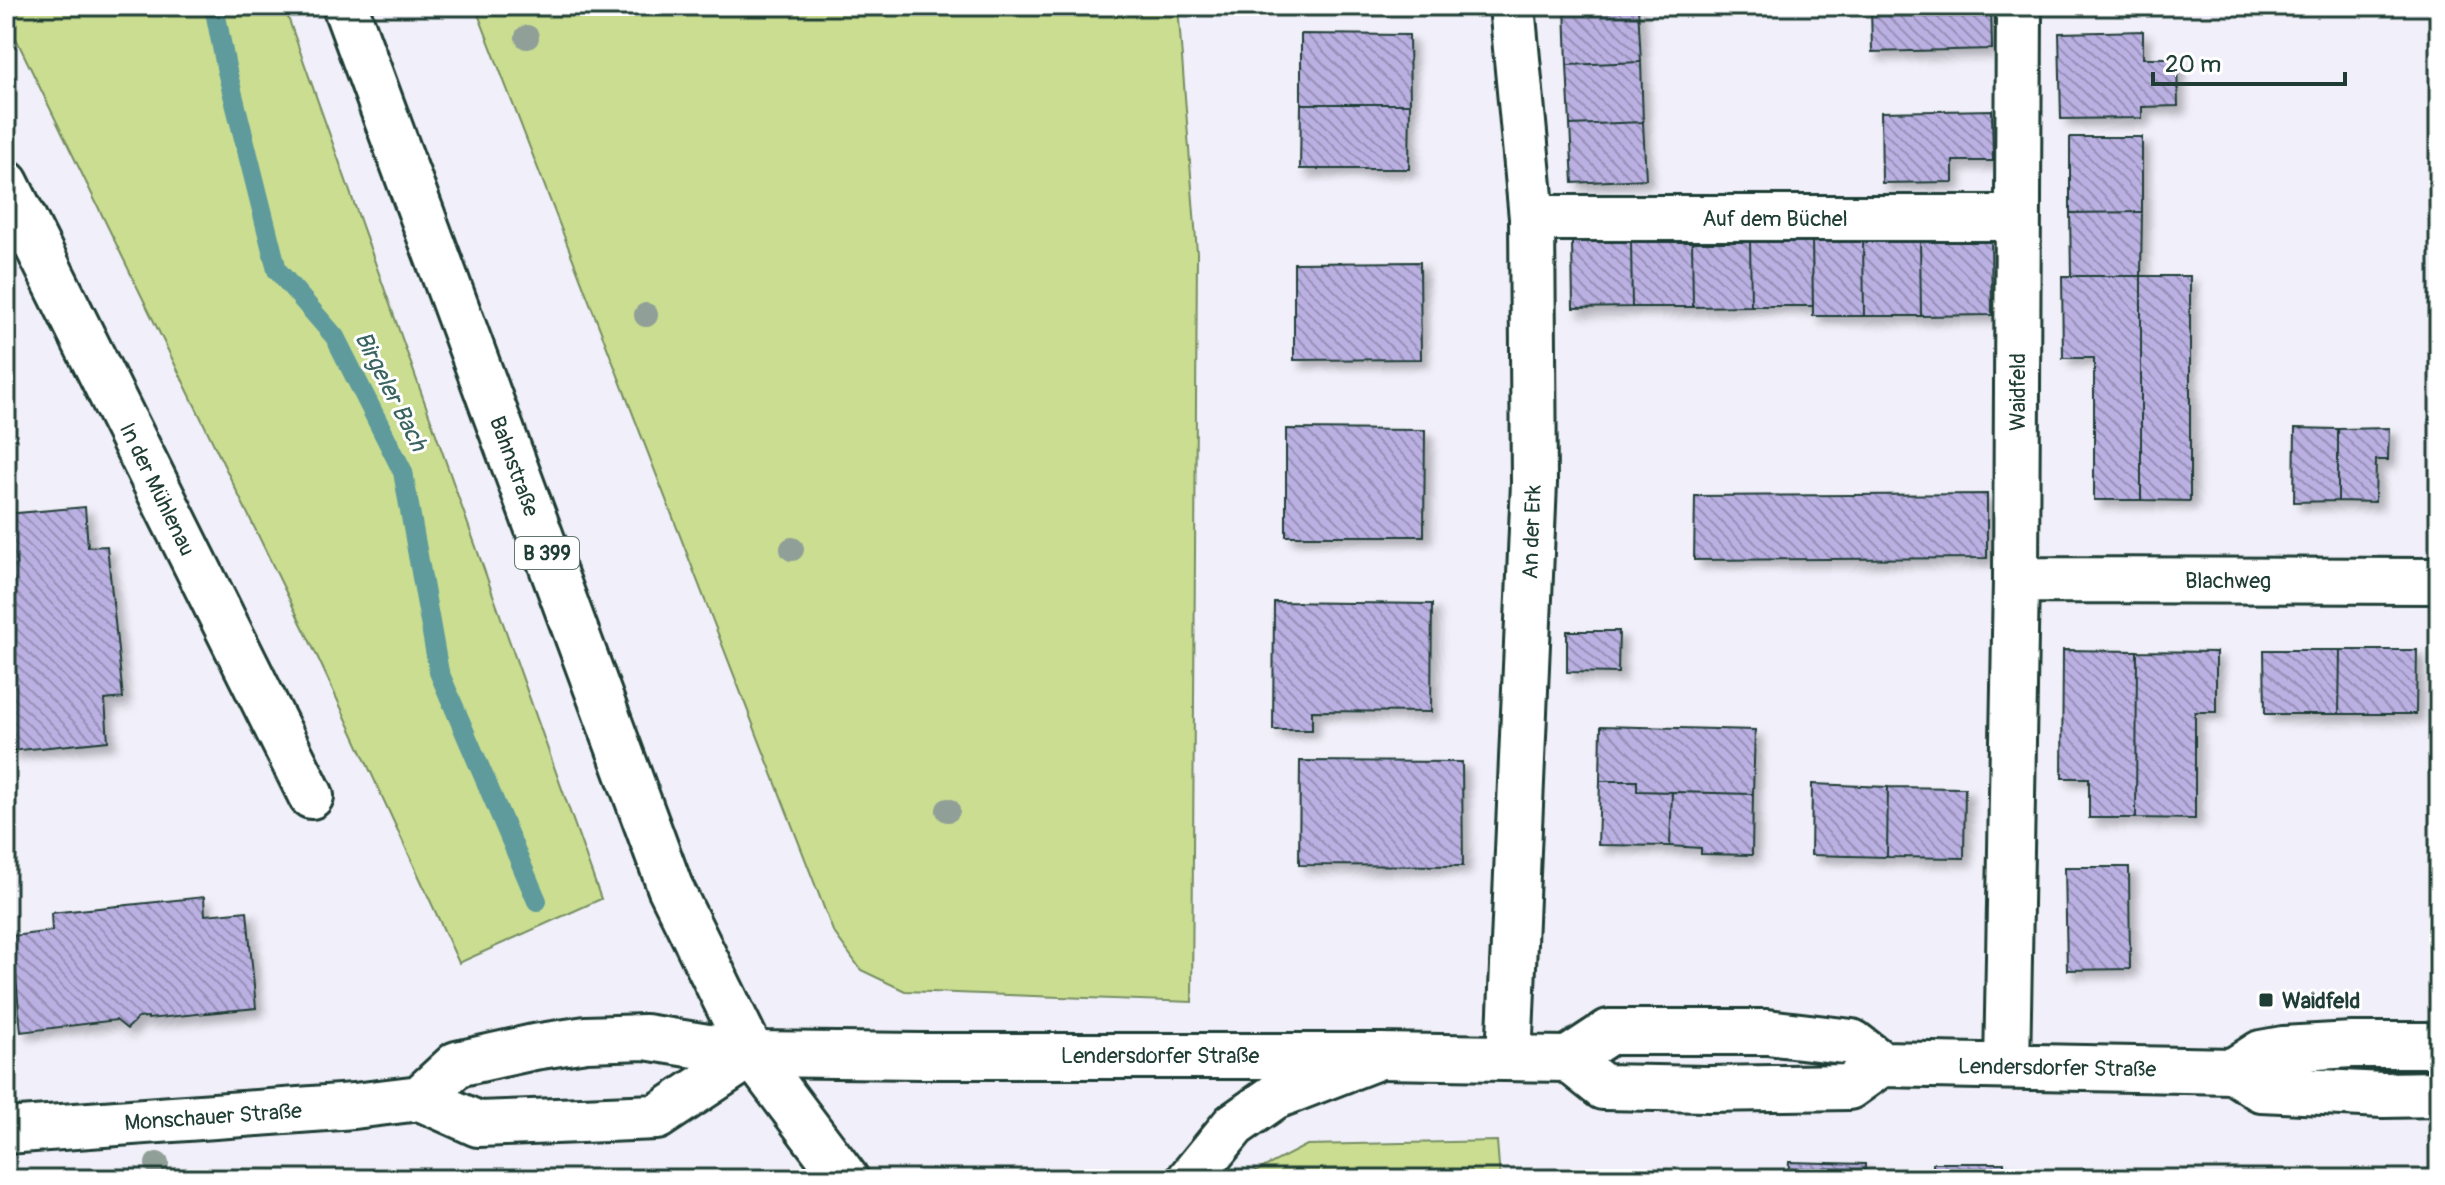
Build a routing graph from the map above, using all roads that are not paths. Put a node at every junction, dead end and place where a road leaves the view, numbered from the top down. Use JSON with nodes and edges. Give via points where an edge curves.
{"nodes":[{"id":1,"x":345,"y":6,"type":"edge"},
{"id":2,"x":1512,"y":6,"type":"edge"},
{"id":3,"x":2019,"y":6,"type":"edge"},
{"id":4,"x":6,"y":183,"type":"edge"},
{"id":5,"x":1532,"y":218,"type":"junction"},
{"id":6,"x":2018,"y":218,"type":"junction"},
{"id":7,"x":2016,"y":580,"type":"junction"},
{"id":8,"x":2439,"y":581,"type":"edge"},
{"id":9,"x":311,"y":796,"type":"dead end"},
{"id":10,"x":2439,"y":1045,"type":"edge"},
{"id":11,"x":752,"y":1054,"type":"junction"},
{"id":12,"x":1380,"y":1056,"type":"junction"},
{"id":13,"x":1509,"y":1058,"type":"junction"},
{"id":14,"x":1568,"y":1059,"type":"junction"},
{"id":15,"x":1881,"y":1064,"type":"junction"},
{"id":16,"x":2007,"y":1066,"type":"junction"},
{"id":17,"x":2233,"y":1071,"type":"junction"},
{"id":18,"x":2439,"y":1094,"type":"edge"},
{"id":19,"x":420,"y":1098,"type":"junction"},
{"id":20,"x":6,"y":1131,"type":"edge"},
{"id":21,"x":846,"y":1179,"type":"edge"},
{"id":22,"x":1190,"y":1179,"type":"edge"}],
"edges":[{"from":1,"to":11,"type":"street","name":"Bahnstraße","number":"B 399","via":[[670,887]]},
{"from":2,"to":5,"type":"street","name":"An der Erk"},
{"from":3,"to":6,"type":"street","name":"Waidfeld"},
{"from":4,"to":9,"type":"street","name":"In der Mühlenau"},
{"from":5,"to":6,"type":"street","name":"Auf dem Büchel"},
{"from":5,"to":13,"type":"street","name":"An der Erk","via":[[1534,483]]},
{"from":6,"to":7,"type":"street","name":"Waidfeld"},
{"from":7,"to":8,"type":"street","name":"Blachweg"},
{"from":7,"to":16,"type":"street","name":"Waidfeld"},
{"from":10,"to":17,"type":"street","via":[[2283,1049],[2261,1053]]},
{"from":11,"to":12,"type":"street","name":"Lendersdorfer Straße"},
{"from":11,"to":19,"type":"street","via":[[645,1037],[586,1039],[457,1064]]},
{"from":11,"to":19,"type":"street","via":[[657,1117],[478,1124]]},
{"from":11,"to":21,"type":"street","number":"B 399"},
{"from":12,"to":13,"type":"street","name":"Lendersdorfer Straße"},
{"from":12,"to":22,"type":"street","via":[[1274,1097],[1234,1125]]},
{"from":13,"to":14,"type":"street","name":"Lendersdorfer Straße"},
{"from":14,"to":15,"type":"street","via":[[1609,1032],[1767,1032],[1852,1042]]},
{"from":14,"to":15,"type":"street","via":[[1603,1087],[1684,1089],[1849,1087]]},
{"from":15,"to":16,"type":"street","name":"Lendersdorfer Straße"},
{"from":16,"to":17,"type":"street","name":"Lendersdorfer Straße"},
{"from":17,"to":18,"type":"street","name":"Lendersdorfer Straße","via":[[2261,1089]]},
{"from":19,"to":20,"type":"street","name":"Monschauer Straße"}]}
